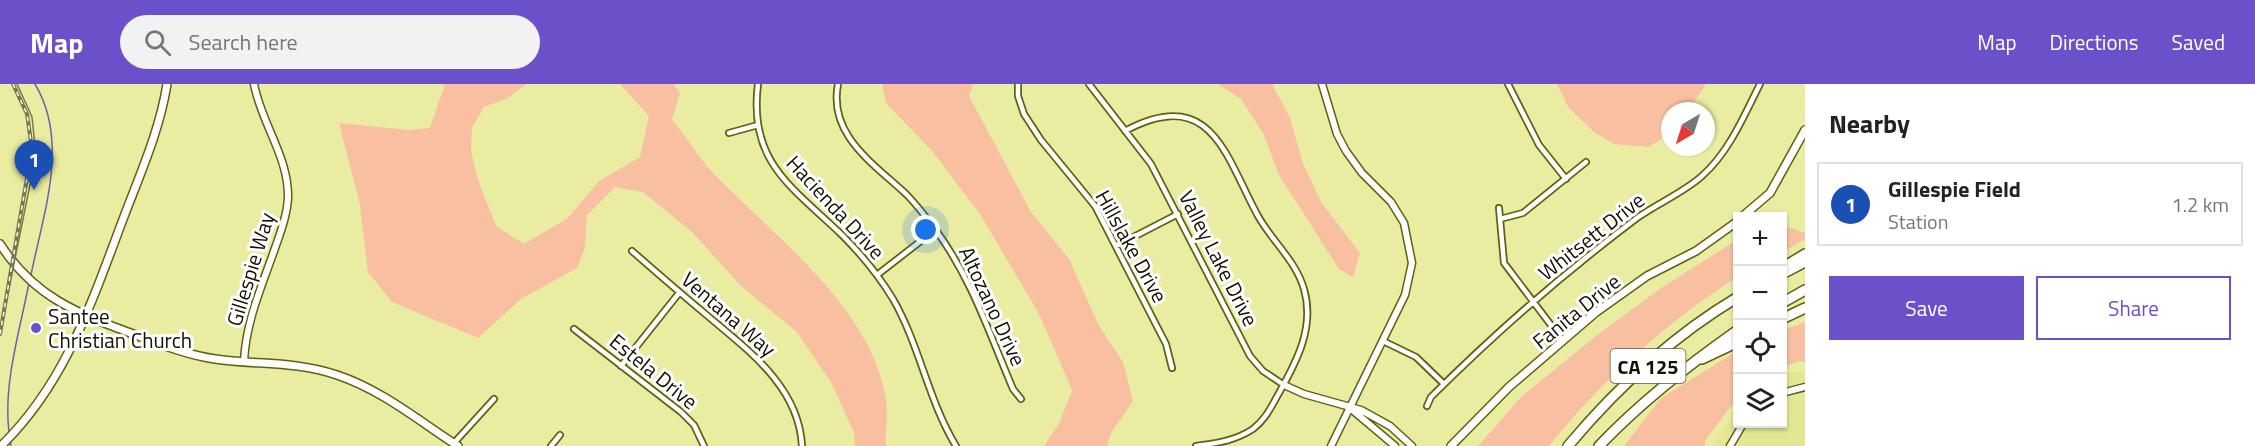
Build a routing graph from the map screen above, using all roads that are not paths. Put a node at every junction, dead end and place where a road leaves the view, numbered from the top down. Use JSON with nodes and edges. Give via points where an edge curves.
{"nodes":[{"id":1,"x":167,"y":84,"type":"edge"},
{"id":2,"x":254,"y":84,"type":"edge"},
{"id":3,"x":758,"y":84,"type":"edge"},
{"id":4,"x":838,"y":84,"type":"edge"},
{"id":5,"x":1018,"y":84,"type":"edge"},
{"id":6,"x":1089,"y":84,"type":"edge"},
{"id":7,"x":1322,"y":84,"type":"edge"},
{"id":8,"x":1508,"y":84,"type":"edge"},
{"id":9,"x":1761,"y":84,"type":"edge"},
{"id":10,"x":758,"y":125,"type":"junction"},
{"id":11,"x":1805,"y":130,"type":"edge"},
{"id":12,"x":1125,"y":131,"type":"junction"},
{"id":13,"x":729,"y":133,"type":"dead end"},
{"id":14,"x":1586,"y":162,"type":"dead end"},
{"id":15,"x":1566,"y":179,"type":"junction"},
{"id":16,"x":1499,"y":208,"type":"dead end"},
{"id":17,"x":1748,"y":212,"type":"edge"},
{"id":18,"x":1178,"y":214,"type":"junction"},
{"id":19,"x":1500,"y":219,"type":"junction"},
{"id":20,"x":1733,"y":224,"type":"edge"},
{"id":21,"x":935,"y":230,"type":"junction"},
{"id":22,"x":0,"y":244,"type":"edge"},
{"id":23,"x":1116,"y":246,"type":"junction"},
{"id":24,"x":633,"y":251,"type":"dead end"},
{"id":25,"x":1805,"y":254,"type":"edge"},
{"id":26,"x":1805,"y":262,"type":"edge"},
{"id":27,"x":1785,"y":266,"type":"edge"},
{"id":28,"x":1787,"y":271,"type":"edge"},
{"id":29,"x":877,"y":275,"type":"junction"},
{"id":30,"x":1805,"y":290,"type":"edge"},
{"id":31,"x":680,"y":293,"type":"junction"},
{"id":32,"x":1733,"y":300,"type":"edge"},
{"id":33,"x":1787,"y":300,"type":"edge"},
{"id":34,"x":1532,"y":303,"type":"junction"},
{"id":35,"x":1805,"y":308,"type":"edge"},
{"id":36,"x":87,"y":316,"type":"junction"},
{"id":37,"x":1787,"y":317,"type":"edge"},
{"id":38,"x":574,"y":328,"type":"dead end"},
{"id":39,"x":1733,"y":333,"type":"edge"},
{"id":40,"x":1383,"y":341,"type":"junction"},
{"id":41,"x":1563,"y":341,"type":"junction"},
{"id":42,"x":1733,"y":344,"type":"edge"},
{"id":43,"x":244,"y":361,"type":"junction"},
{"id":44,"x":1692,"y":363,"type":"junction"},
{"id":45,"x":621,"y":366,"type":"junction"},
{"id":46,"x":1172,"y":368,"type":"dead end"},
{"id":47,"x":1444,"y":384,"type":"junction"},
{"id":48,"x":1284,"y":385,"type":"junction"},
{"id":49,"x":1805,"y":387,"type":"edge"},
{"id":50,"x":1787,"y":392,"type":"edge"},
{"id":51,"x":494,"y":399,"type":"dead end"},
{"id":52,"x":1021,"y":399,"type":"dead end"},
{"id":53,"x":1426,"y":406,"type":"dead end"},
{"id":54,"x":1349,"y":408,"type":"junction"},
{"id":55,"x":1740,"y":428,"type":"edge"},
{"id":56,"x":560,"y":435,"type":"dead end"},
{"id":57,"x":456,"y":445,"type":"edge"},
{"id":58,"x":1,"y":446,"type":"edge"},
{"id":59,"x":551,"y":446,"type":"edge"},
{"id":60,"x":705,"y":446,"type":"edge"},
{"id":61,"x":802,"y":446,"type":"edge"},
{"id":62,"x":956,"y":446,"type":"edge"},
{"id":63,"x":1196,"y":446,"type":"edge"},
{"id":64,"x":1331,"y":446,"type":"edge"},
{"id":65,"x":1395,"y":446,"type":"edge"},
{"id":66,"x":1412,"y":446,"type":"edge"},
{"id":67,"x":1451,"y":446,"type":"edge"},
{"id":68,"x":1568,"y":446,"type":"edge"},
{"id":69,"x":1599,"y":446,"type":"edge"},
{"id":70,"x":1730,"y":446,"type":"edge"}],
"edges":[{"from":1,"to":36,"type":"main road","via":[[157,130]]},
{"from":2,"to":43,"type":"street","name":"Gillespie Way","via":[[282,160],[288,198],[282,228],[248,324]]},
{"from":3,"to":10,"type":"street","name":"Hacienda Drive"},
{"from":4,"to":21,"type":"street","name":"Altozano Drive","via":[[837,110],[846,136],[908,196]]},
{"from":5,"to":23,"type":"street","name":"Hillslake Drive","via":[[1019,102],[1027,119],[1095,206]]},
{"from":6,"to":12,"type":"street","name":"Valley Lake Drive"},
{"from":7,"to":40,"type":"street","via":[[1346,151],[1396,209],[1409,238],[1412,263],[1408,287]]},
{"from":8,"to":15,"type":"street","via":[[1539,145]]},
{"from":9,"to":34,"type":"street","name":"Whitsett Drive","via":[[1728,146],[1703,175],[1639,217]]},
{"from":10,"to":13,"type":"street"},
{"from":10,"to":29,"type":"street","name":"Hacienda Drive","via":[[765,152],[779,176],[842,235]]},
{"from":11,"to":17,"type":"main road","via":[[1770,192]]},
{"from":12,"to":18,"type":"street","name":"Valley Lake Drive","via":[[1151,164]]},
{"from":12,"to":48,"type":"street","via":[[1152,117],[1173,115],[1198,121],[1220,138],[1248,199],[1304,288],[1306,329]]},
{"from":14,"to":15,"type":"street"},
{"from":15,"to":19,"type":"street","via":[[1523,213]]},
{"from":16,"to":19,"type":"street"},
{"from":18,"to":23,"type":"street"},
{"from":18,"to":48,"type":"street","name":"Valley Lake Drive","via":[[1247,351],[1263,371]]},
{"from":19,"to":34,"type":"street","via":[[1504,263]]},
{"from":20,"to":41,"type":"main road","name":"Fanita Drive","via":[[1695,251],[1647,276]]},
{"from":21,"to":29,"type":"street"},
{"from":21,"to":52,"type":"street","name":"Altozano Drive","via":[[964,276],[1012,390]]},
{"from":22,"to":36,"type":"main road","via":[[40,290]]},
{"from":23,"to":46,"type":"street","name":"Hillslake Drive","via":[[1166,344]]},
{"from":24,"to":31,"type":"street","name":"Ventana Way"},
{"from":25,"to":27,"type":"highway"},
{"from":26,"to":28,"type":"highway"},
{"from":29,"to":62,"type":"street","name":"Hacienda Drive","via":[[906,324],[939,417]]},
{"from":30,"to":33,"type":"highway"},
{"from":31,"to":45,"type":"street"},
{"from":31,"to":61,"type":"street","name":"Ventana Way","via":[[768,370],[791,406]]},
{"from":32,"to":68,"type":"highway","number":"CA 125","via":[[1662,353]]},
{"from":34,"to":41,"type":"street"},
{"from":34,"to":47,"type":"street","name":"Whitsett Drive"},
{"from":35,"to":37,"type":"highway"},
{"from":36,"to":43,"type":"main road","via":[[187,353]]},
{"from":36,"to":58,"type":"main road","via":[[59,374]]},
{"from":38,"to":45,"type":"street","name":"Estela Drive"},
{"from":39,"to":44,"type":"highway","number":"CA 125"},
{"from":40,"to":47,"type":"street","via":[[1416,357]]},
{"from":40,"to":54,"type":"street"},
{"from":41,"to":67,"type":"main road","name":"Fanita Drive","via":[[1509,387]]},
{"from":42,"to":44,"type":"highway"},
{"from":43,"to":57,"type":"main road","via":[[285,363],[339,375],[385,397]]},
{"from":44,"to":69,"type":"highway","number":"CA 125","via":[[1629,415]]},
{"from":45,"to":60,"type":"street","name":"Estela Drive","via":[[690,420]]},
{"from":47,"to":53,"type":"street","name":"Whitsett Drive"},
{"from":48,"to":54,"type":"street","name":"Valley Lake Drive"},
{"from":48,"to":63,"type":"street","via":[[1268,416],[1255,428],[1234,439]]},
{"from":49,"to":50,"type":"street"},
{"from":51,"to":57,"type":"street"},
{"from":54,"to":64,"type":"street"},
{"from":54,"to":65,"type":"street","name":"Valley Lake Drive"},
{"from":54,"to":66,"type":"street","name":"Valley Lake Drive","via":[[1390,426]]},
{"from":55,"to":70,"type":"street"},
{"from":56,"to":59,"type":"street"}]}
